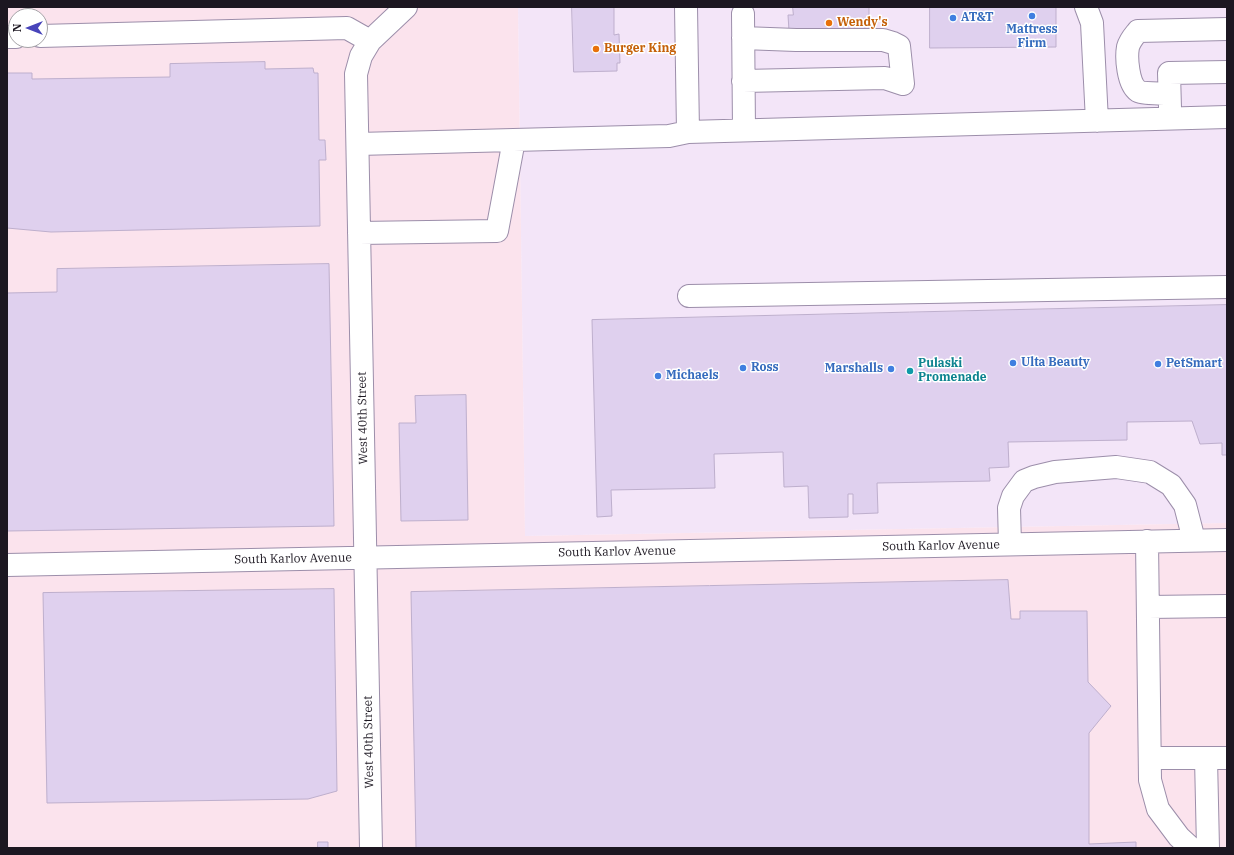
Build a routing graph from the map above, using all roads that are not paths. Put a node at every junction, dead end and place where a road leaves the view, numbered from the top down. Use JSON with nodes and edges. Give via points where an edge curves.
{"nodes":[{"id":1,"x":406,"y":7,"type":"edge"},
{"id":2,"x":686,"y":7,"type":"edge"},
{"id":3,"x":1091,"y":12,"type":"edge"},
{"id":4,"x":743,"y":14,"type":"dead end"},
{"id":5,"x":1227,"y":29,"type":"edge"},
{"id":6,"x":48,"y":36,"type":"edge"},
{"id":7,"x":743,"y":38,"type":"junction"},
{"id":8,"x":370,"y":41,"type":"junction"},
{"id":9,"x":1227,"y":72,"type":"edge"},
{"id":10,"x":743,"y":81,"type":"junction"},
{"id":11,"x":1169,"y":94,"type":"junction"},
{"id":12,"x":1227,"y":117,"type":"edge"},
{"id":13,"x":1171,"y":119,"type":"junction"},
{"id":14,"x":1097,"y":121,"type":"junction"},
{"id":15,"x":744,"y":130,"type":"junction"},
{"id":16,"x":688,"y":132,"type":"junction"},
{"id":17,"x":514,"y":140,"type":"junction"},
{"id":18,"x":358,"y":144,"type":"junction"},
{"id":19,"x":359,"y":233,"type":"junction"},
{"id":20,"x":1227,"y":287,"type":"edge"},
{"id":21,"x":689,"y":296,"type":"dead end"},
{"id":22,"x":1194,"y":540,"type":"junction"},
{"id":23,"x":1227,"y":540,"type":"edge"},
{"id":24,"x":1147,"y":541,"type":"junction"},
{"id":25,"x":1010,"y":544,"type":"junction"},
{"id":26,"x":366,"y":557,"type":"junction"},
{"id":27,"x":7,"y":565,"type":"edge"},
{"id":28,"x":1227,"y":606,"type":"edge"},
{"id":29,"x":1148,"y":607,"type":"junction"},
{"id":30,"x":1150,"y":758,"type":"junction"},
{"id":31,"x":1217,"y":758,"type":"edge"},
{"id":32,"x":371,"y":848,"type":"edge"},
{"id":33,"x":1191,"y":848,"type":"edge"},
{"id":34,"x":1208,"y":848,"type":"edge"}],
"edges":[{"from":1,"to":8,"type":"street","name":"West 40th Street"},
{"from":2,"to":16,"type":"street"},
{"from":3,"to":14,"type":"street"},
{"from":4,"to":7,"type":"street"},
{"from":5,"to":11,"type":"street","via":[[1138,31],[1128,47],[1128,74],[1132,85],[1139,92]]},
{"from":6,"to":8,"type":"street","via":[[347,28]]},
{"from":7,"to":10,"type":"street"},
{"from":7,"to":10,"type":"street","via":[[883,40],[899,46],[903,84],[885,78]]},
{"from":8,"to":18,"type":"street","name":"West 40th Street","via":[[361,56],[356,74]]},
{"from":9,"to":11,"type":"street","via":[[1169,73]]},
{"from":10,"to":15,"type":"street"},
{"from":11,"to":13,"type":"street"},
{"from":12,"to":13,"type":"street"},
{"from":13,"to":14,"type":"street"},
{"from":14,"to":15,"type":"street"},
{"from":15,"to":16,"type":"street"},
{"from":16,"to":17,"type":"street","via":[[669,136]]},
{"from":17,"to":18,"type":"street"},
{"from":17,"to":19,"type":"street","via":[[496,230]]},
{"from":18,"to":19,"type":"street","name":"West 40th Street"},
{"from":19,"to":26,"type":"street","name":"West 40th Street"},
{"from":20,"to":21,"type":"street"},
{"from":22,"to":23,"type":"street","name":"South Karlov Avenue"},
{"from":22,"to":24,"type":"street","name":"South Karlov Avenue"},
{"from":22,"to":25,"type":"street","via":[[1185,505],[1172,485],[1150,472],[1116,467],[1055,472],[1024,481],[1013,496],[1009,508]]},
{"from":24,"to":25,"type":"street","name":"South Karlov Avenue"},
{"from":24,"to":29,"type":"street"},
{"from":25,"to":26,"type":"street","name":"South Karlov Avenue"},
{"from":26,"to":27,"type":"street","name":"South Karlov Avenue"},
{"from":26,"to":32,"type":"street","name":"West 40th Street"},
{"from":28,"to":29,"type":"street"},
{"from":29,"to":30,"type":"street"},
{"from":30,"to":31,"type":"street"},
{"from":30,"to":33,"type":"street","via":[[1150,780],[1158,809]]},
{"from":31,"to":34,"type":"street"}]}
